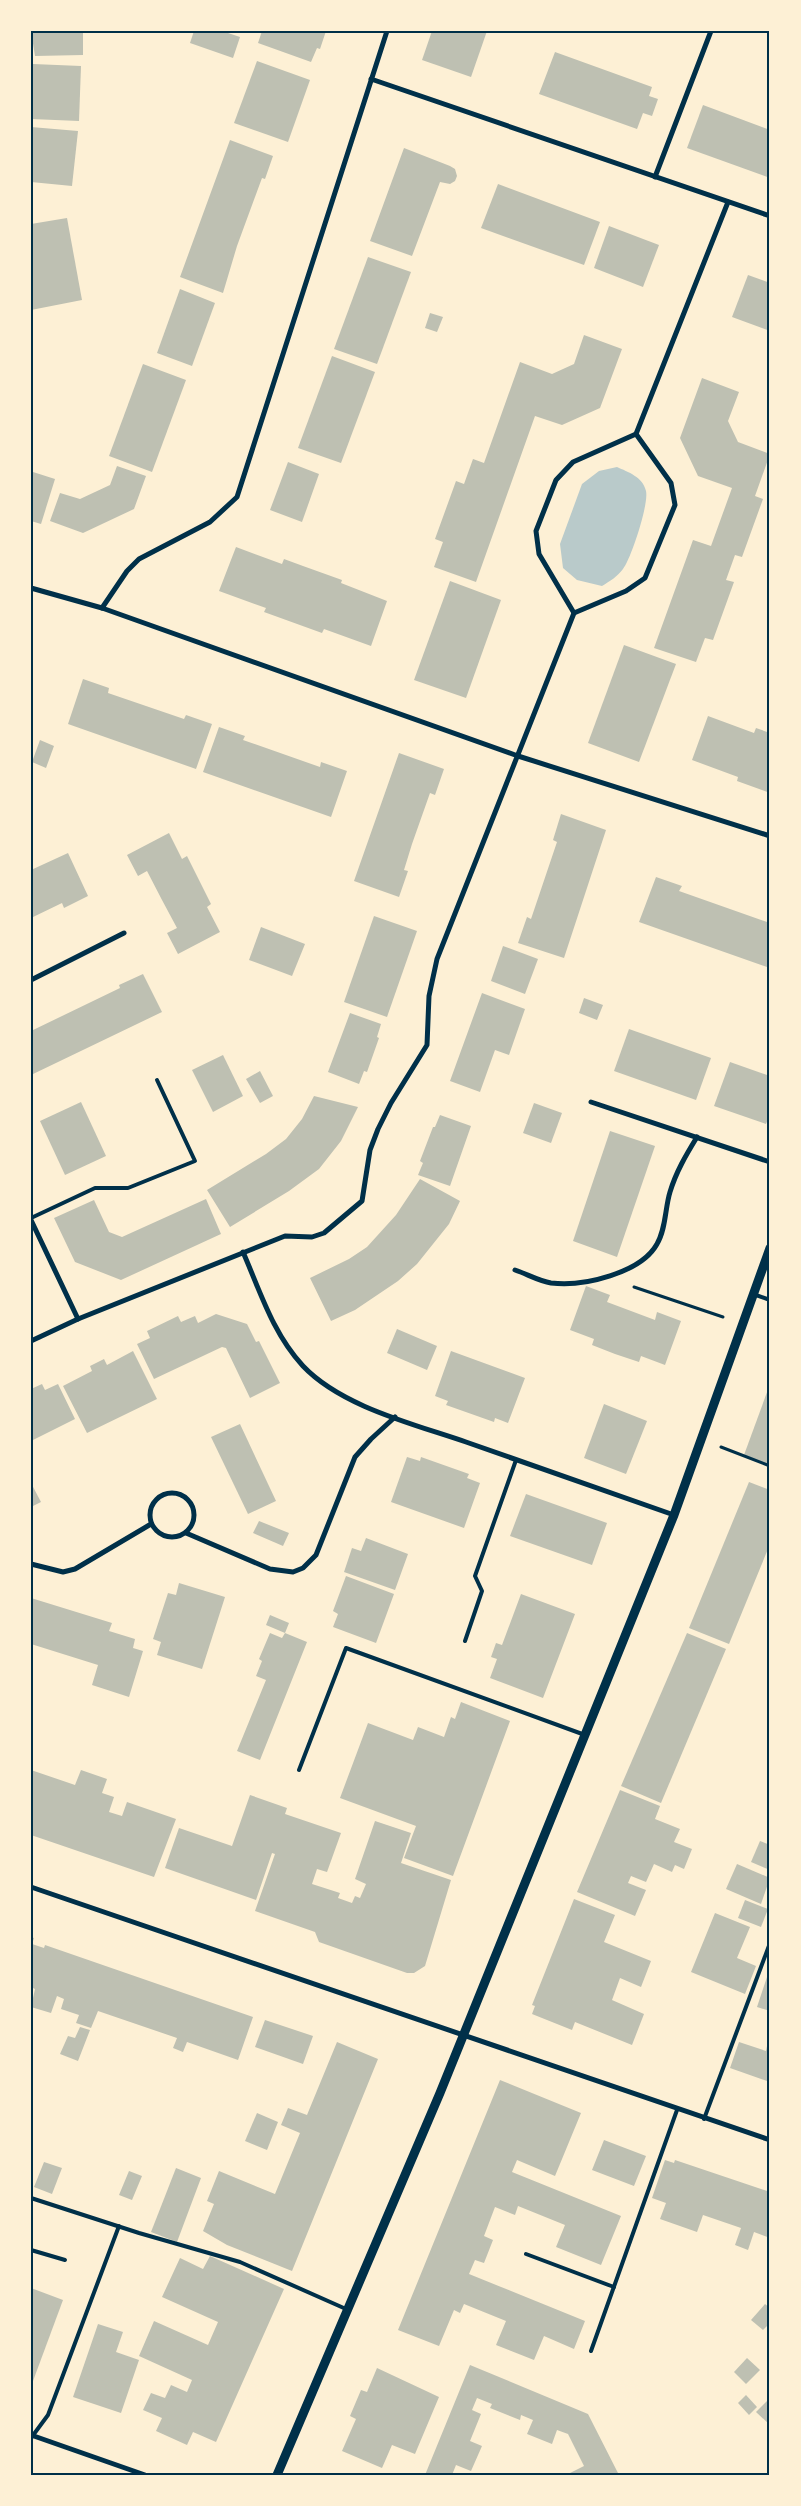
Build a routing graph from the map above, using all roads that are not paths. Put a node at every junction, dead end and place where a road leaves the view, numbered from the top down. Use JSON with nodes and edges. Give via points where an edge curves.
{"nodes":[{"id":1,"x":387,"y":31,"type":"edge"},
{"id":2,"x":711,"y":31,"type":"edge"},
{"id":3,"x":372,"y":79,"type":"junction"},
{"id":4,"x":655,"y":177,"type":"junction"},
{"id":5,"x":728,"y":202,"type":"junction"},
{"id":6,"x":770,"y":216,"type":"edge"},
{"id":7,"x":636,"y":434,"type":"junction"},
{"id":8,"x":31,"y":588,"type":"edge"},
{"id":9,"x":102,"y":608,"type":"junction"},
{"id":10,"x":574,"y":613,"type":"junction"},
{"id":11,"x":518,"y":756,"type":"junction"},
{"id":12,"x":770,"y":836,"type":"edge"},
{"id":13,"x":124,"y":933,"type":"dead end"},
{"id":14,"x":31,"y":980,"type":"edge"},
{"id":15,"x":156,"y":1080,"type":"dead end"},
{"id":16,"x":591,"y":1102,"type":"dead end"},
{"id":17,"x":697,"y":1137,"type":"junction"},
{"id":18,"x":770,"y":1162,"type":"edge"},
{"id":19,"x":31,"y":1219,"type":"edge"},
{"id":20,"x":770,"y":1248,"type":"edge"},
{"id":21,"x":244,"y":1252,"type":"junction"},
{"id":22,"x":515,"y":1270,"type":"dead end"},
{"id":23,"x":753,"y":1294,"type":"junction"},
{"id":24,"x":770,"y":1300,"type":"edge"},
{"id":25,"x":78,"y":1319,"type":"junction"},
{"id":26,"x":31,"y":1341,"type":"edge"},
{"id":27,"x":395,"y":1417,"type":"junction"},
{"id":28,"x":516,"y":1460,"type":"junction"},
{"id":29,"x":674,"y":1515,"type":"junction"},
{"id":30,"x":151,"y":1524,"type":"junction"},
{"id":31,"x":186,"y":1533,"type":"junction"},
{"id":32,"x":31,"y":1564,"type":"edge"},
{"id":33,"x":465,"y":1641,"type":"dead end"},
{"id":34,"x":585,"y":1735,"type":"junction"},
{"id":35,"x":299,"y":1770,"type":"dead end"},
{"id":36,"x":31,"y":1887,"type":"edge"},
{"id":37,"x":770,"y":1943,"type":"edge"},
{"id":38,"x":462,"y":2036,"type":"junction"},
{"id":39,"x":677,"y":2110,"type":"junction"},
{"id":40,"x":704,"y":2119,"type":"junction"},
{"id":41,"x":770,"y":2140,"type":"edge"},
{"id":42,"x":31,"y":2198,"type":"edge"},
{"id":43,"x":119,"y":2226,"type":"junction"},
{"id":44,"x":31,"y":2250,"type":"edge"},
{"id":45,"x":526,"y":2254,"type":"dead end"},
{"id":46,"x":65,"y":2260,"type":"dead end"},
{"id":47,"x":614,"y":2287,"type":"junction"},
{"id":48,"x":346,"y":2309,"type":"junction"},
{"id":49,"x":591,"y":2351,"type":"dead end"},
{"id":50,"x":32,"y":2436,"type":"edge"},
{"id":51,"x":145,"y":2475,"type":"edge"},
{"id":52,"x":277,"y":2475,"type":"edge"}],
"edges":[{"from":1,"to":3,"type":"street"},
{"from":2,"to":4,"type":"street"},
{"from":3,"to":4,"type":"street"},
{"from":3,"to":9,"type":"street","via":[[237,497],[210,522],[139,558]]},
{"from":4,"to":5,"type":"street"},
{"from":5,"to":6,"type":"street"},
{"from":5,"to":7,"type":"street"},
{"from":7,"to":10,"type":"street","via":[[573,462],[556,480],[536,531],[539,554]]},
{"from":7,"to":10,"type":"street","via":[[671,483],[675,505],[645,578],[626,591]]},
{"from":8,"to":9,"type":"street"},
{"from":9,"to":11,"type":"street"},
{"from":10,"to":11,"type":"street"},
{"from":11,"to":12,"type":"street"},
{"from":11,"to":21,"type":"street","via":[[437,959],[429,996],[427,1045],[387,1110],[374,1140],[364,1199],[324,1233],[312,1237],[285,1236]]},
{"from":13,"to":14,"type":"street"},
{"from":15,"to":19,"type":"lane","via":[[195,1162],[128,1188],[96,1188]]},
{"from":16,"to":17,"type":"street"},
{"from":17,"to":18,"type":"street"},
{"from":17,"to":22,"type":"street","via":[[675,1178],[657,1244],[640,1263],[590,1280],[554,1283]]},
{"from":19,"to":25,"type":"street"},
{"from":20,"to":23,"type":"street"},
{"from":21,"to":25,"type":"street"},
{"from":21,"to":27,"type":"street","via":[[270,1316],[285,1344],[304,1367],[343,1395]]},
{"from":23,"to":24,"type":"lane"},
{"from":23,"to":29,"type":"street"},
{"from":25,"to":26,"type":"street"},
{"from":27,"to":28,"type":"street"},
{"from":27,"to":31,"type":"street","via":[[355,1457],[316,1556],[303,1568],[294,1572],[270,1569]]},
{"from":28,"to":29,"type":"street"},
{"from":28,"to":33,"type":"lane","via":[[475,1576],[482,1591]]},
{"from":29,"to":34,"type":"street"},
{"from":30,"to":31,"type":"street","via":[[166,1536]]},
{"from":30,"to":31,"type":"street","via":[[149,1514],[158,1496],[178,1492],[193,1505],[195,1515]]},
{"from":30,"to":32,"type":"street","via":[[76,1569],[58,1571]]},
{"from":34,"to":35,"type":"lane","via":[[346,1648]]},
{"from":34,"to":38,"type":"street"},
{"from":36,"to":38,"type":"street"},
{"from":37,"to":40,"type":"lane"},
{"from":38,"to":39,"type":"street"},
{"from":38,"to":48,"type":"street","via":[[404,2179]]},
{"from":39,"to":40,"type":"street"},
{"from":39,"to":47,"type":"lane"},
{"from":40,"to":41,"type":"street"},
{"from":42,"to":43,"type":"lane"},
{"from":43,"to":48,"type":"lane","via":[[240,2262]]},
{"from":43,"to":50,"type":"lane","via":[[48,2415]]},
{"from":44,"to":46,"type":"lane"},
{"from":45,"to":47,"type":"lane"},
{"from":47,"to":49,"type":"lane"},
{"from":48,"to":52,"type":"street"},
{"from":50,"to":51,"type":"street"}]}
